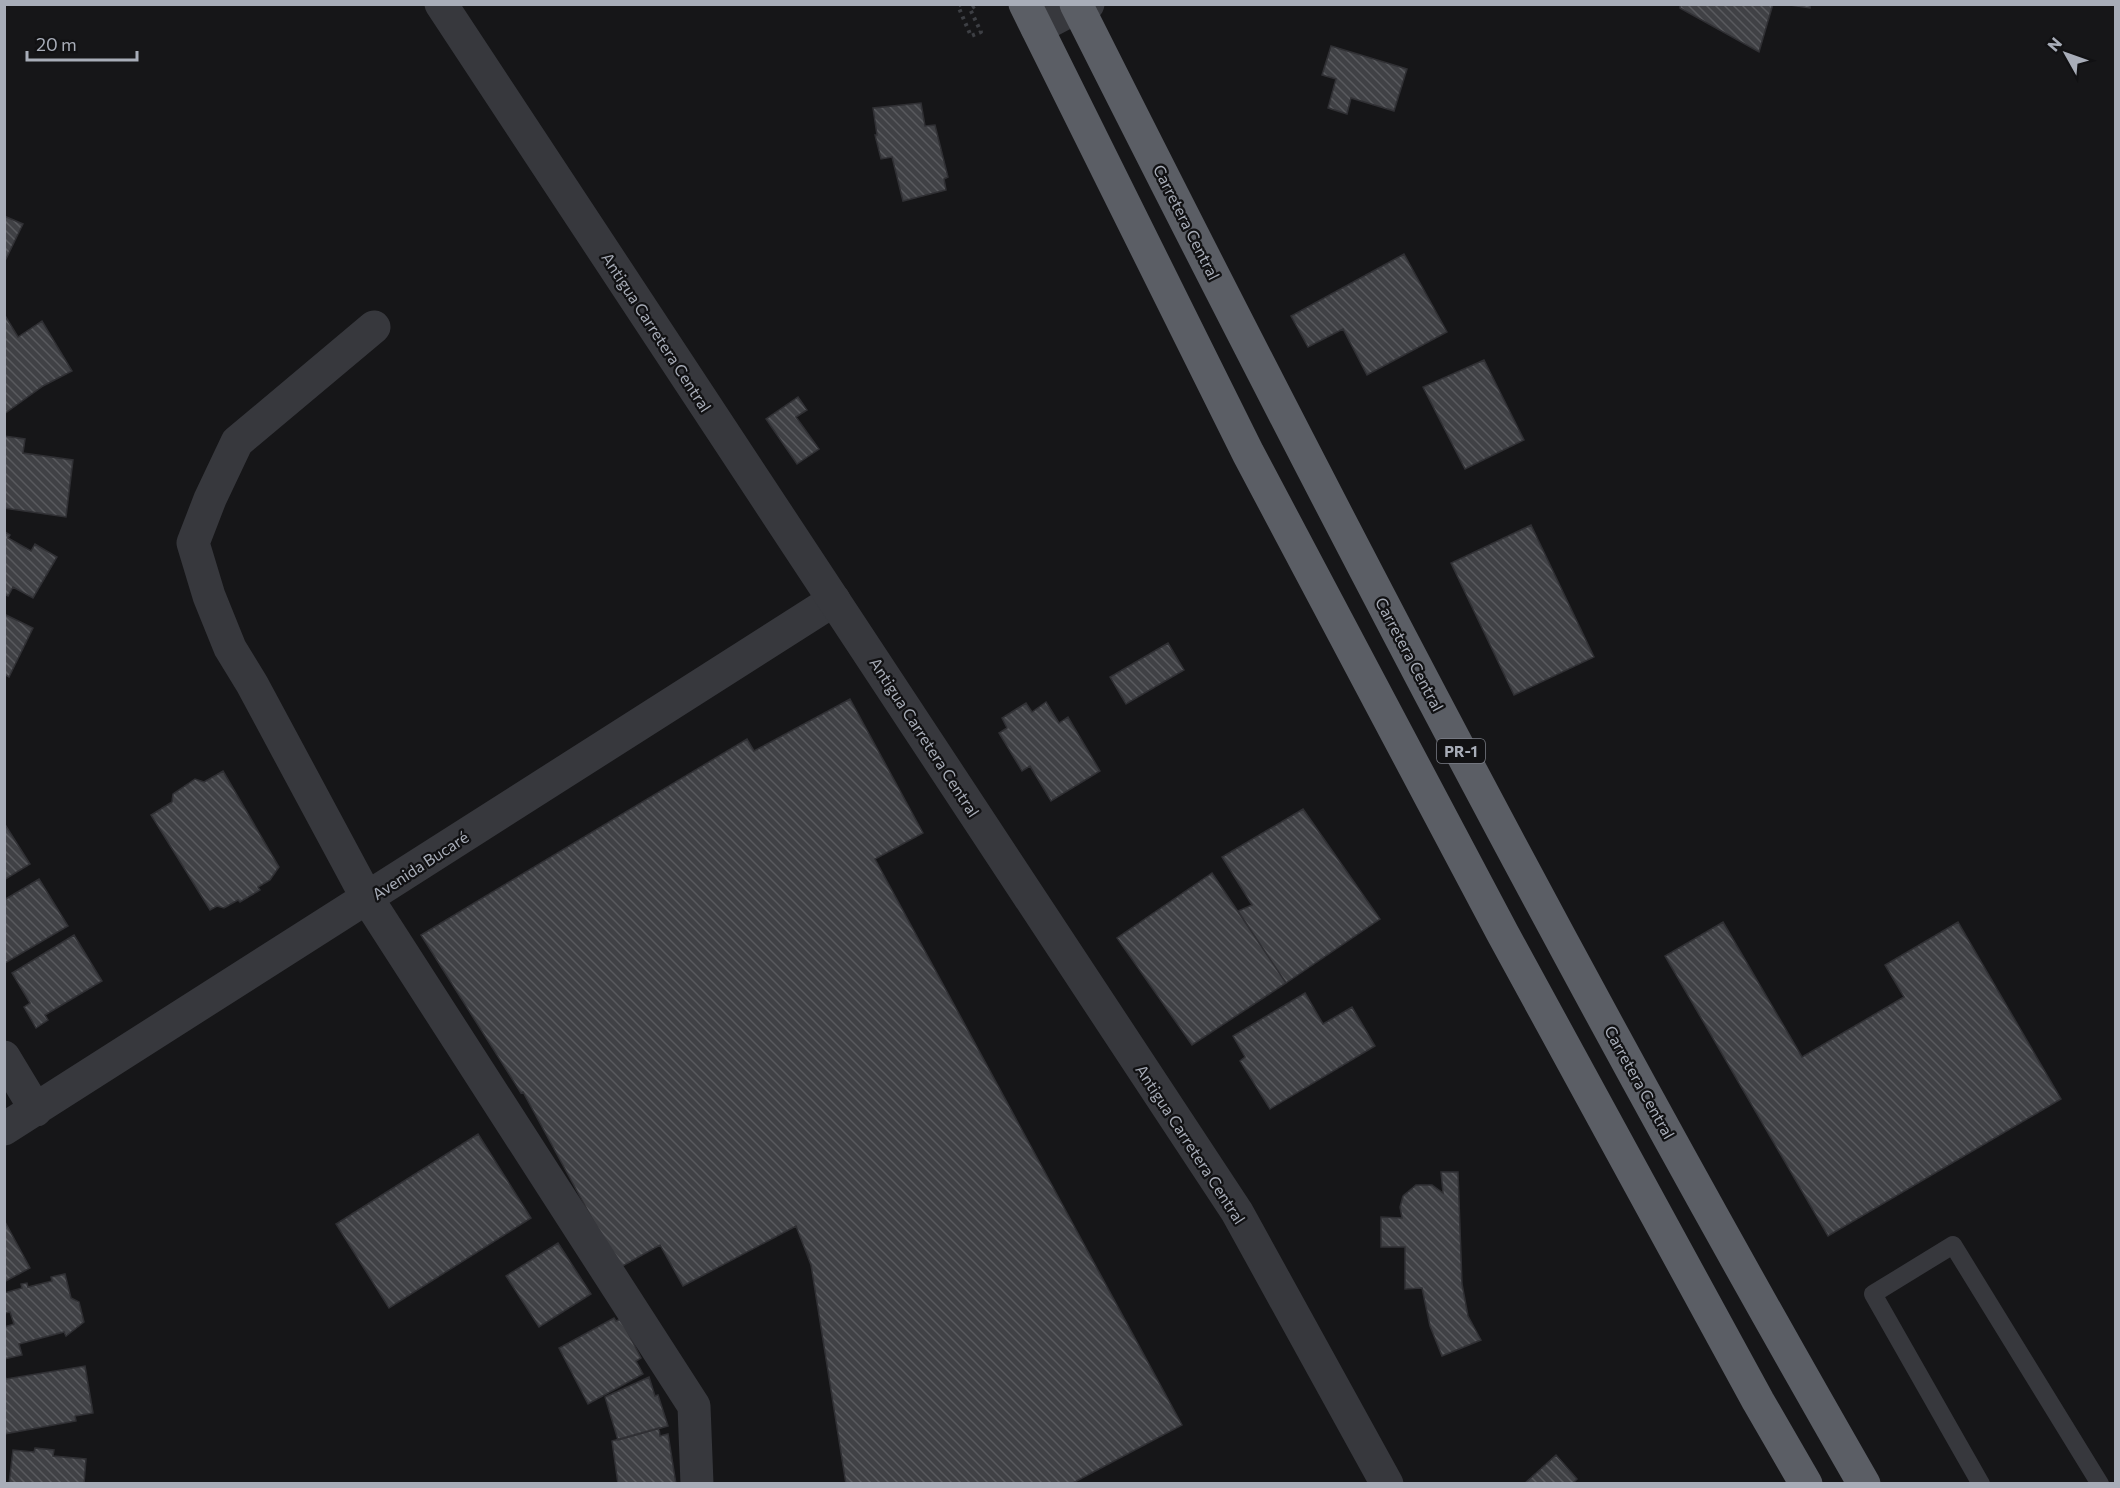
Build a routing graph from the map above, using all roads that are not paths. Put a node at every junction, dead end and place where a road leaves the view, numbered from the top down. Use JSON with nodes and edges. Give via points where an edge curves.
{"nodes":[{"id":1,"x":441,"y":4,"type":"edge"},
{"id":2,"x":1080,"y":6,"type":"edge"},
{"id":3,"x":1031,"y":16,"type":"edge"},
{"id":4,"x":374,"y":327,"type":"dead end"},
{"id":5,"x":834,"y":600,"type":"junction"},
{"id":6,"x":367,"y":898,"type":"junction"},
{"id":7,"x":4,"y":1057,"type":"edge"},
{"id":8,"x":36,"y":1110,"type":"junction"},
{"id":9,"x":4,"y":1129,"type":"edge"},
{"id":10,"x":2115,"y":1479,"type":"edge"},
{"id":11,"x":698,"y":1484,"type":"edge"},
{"id":12,"x":1387,"y":1484,"type":"edge"},
{"id":13,"x":1806,"y":1484,"type":"edge"},
{"id":14,"x":1864,"y":1484,"type":"edge"},
{"id":15,"x":1981,"y":1484,"type":"edge"},
{"id":16,"x":2100,"y":1484,"type":"edge"},
{"id":17,"x":2107,"y":1484,"type":"edge"}],
"edges":[{"from":1,"to":5,"type":"street","name":"Antigua Carretera Central"},
{"from":2,"to":3,"type":"street"},
{"from":2,"to":14,"type":"highway","name":"Carretera Central","number":"PR-1","via":[[1292,428],[1543,907]]},
{"from":3,"to":13,"type":"highway","number":"PR-1","via":[[1248,453],[1509,945]]},
{"from":4,"to":6,"type":"street","via":[[237,442],[193,543],[230,648]]},
{"from":5,"to":6,"type":"street","name":"Avenida Bucaré"},
{"from":5,"to":12,"type":"street","name":"Antigua Carretera Central","via":[[1237,1212]]},
{"from":6,"to":8,"type":"street","name":"Avenida Bucaré"},
{"from":6,"to":11,"type":"street","via":[[694,1406]]},
{"from":7,"to":8,"type":"street"},
{"from":8,"to":9,"type":"street","name":"Avenida Bucaré"},
{"from":10,"to":17,"type":"lane"},
{"from":15,"to":16,"type":"lane","via":[[1873,1294],[1953,1245]]}]}
